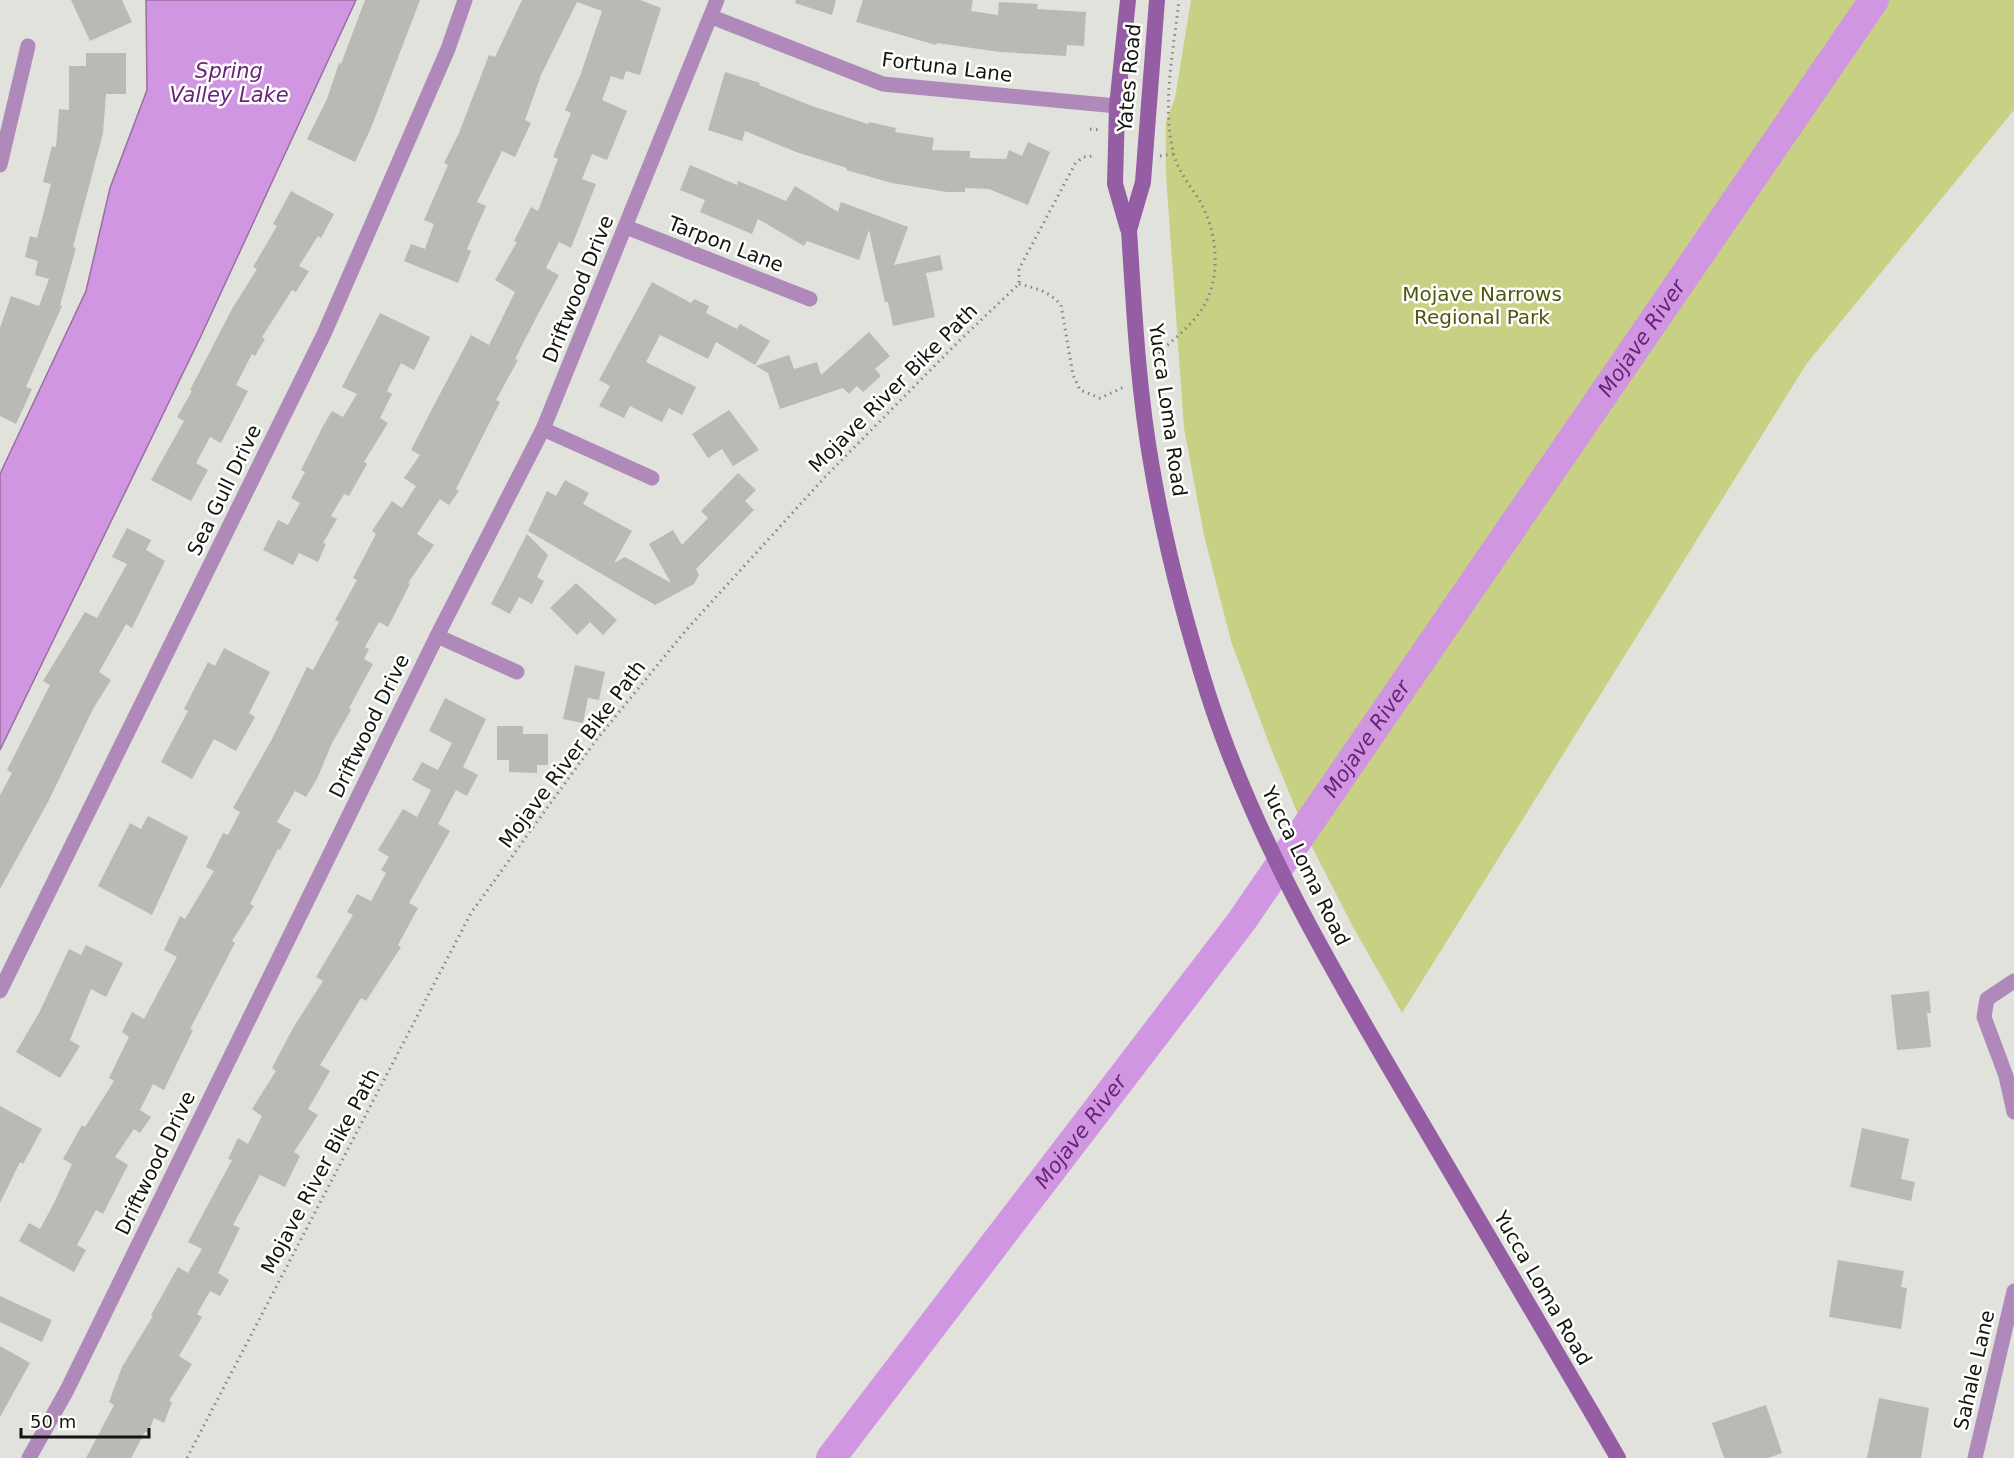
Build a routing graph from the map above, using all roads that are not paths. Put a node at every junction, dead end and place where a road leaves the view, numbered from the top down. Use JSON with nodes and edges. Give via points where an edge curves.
{"nodes":[{"id":1,"x":465,"y":0,"type":"edge"},
{"id":2,"x":717,"y":0,"type":"edge"},
{"id":3,"x":1128,"y":0,"type":"edge"},
{"id":4,"x":1157,"y":0,"type":"edge"},
{"id":5,"x":712,"y":17,"type":"junction"},
{"id":6,"x":28,"y":46,"type":"dead end"},
{"id":7,"x":1117,"y":106,"type":"junction"},
{"id":8,"x":1116,"y":132,"type":"joint"},
{"id":9,"x":1152,"y":157,"type":"joint"},
{"id":10,"x":0,"y":165,"type":"edge"},
{"id":11,"x":626,"y":227,"type":"junction"},
{"id":12,"x":1129,"y":230,"type":"junction"},
{"id":13,"x":810,"y":299,"type":"dead end"},
{"id":14,"x":543,"y":429,"type":"junction"},
{"id":15,"x":652,"y":478,"type":"dead end"},
{"id":16,"x":437,"y":636,"type":"junction"},
{"id":17,"x":517,"y":672,"type":"dead end"},
{"id":18,"x":2014,"y":981,"type":"edge"},
{"id":19,"x":0,"y":991,"type":"edge"},
{"id":20,"x":2014,"y":1112,"type":"edge"},
{"id":21,"x":2014,"y":1291,"type":"edge"},
{"id":22,"x":29,"y":1458,"type":"edge"},
{"id":23,"x":1618,"y":1458,"type":"edge"},
{"id":24,"x":1975,"y":1458,"type":"edge"}],
"edges":[{"from":1,"to":19,"type":"street","name":"Sea Gull Drive","via":[[448,49],[324,334]]},
{"from":2,"to":5,"type":"street","name":"Driftwood Drive"},
{"from":3,"to":7,"type":"main road","name":"Yates Road"},
{"from":4,"to":9,"type":"main road","name":"Yates Road"},
{"from":5,"to":7,"type":"street","name":"Fortuna Lane","via":[[882,84]]},
{"from":5,"to":11,"type":"street","name":"Driftwood Drive"},
{"from":6,"to":10,"type":"street"},
{"from":7,"to":8,"type":"main road","name":"Yates Road"},
{"from":8,"to":12,"type":"main road","name":"Yucca Loma Road","via":[[1115,184]]},
{"from":9,"to":12,"type":"main road","name":"Yucca Loma Road"},
{"from":11,"to":13,"type":"street","name":"Tarpon Lane"},
{"from":11,"to":14,"type":"street","name":"Driftwood Drive"},
{"from":12,"to":23,"type":"main road","name":"Yucca Loma Road","bridge":true,"via":[[1142,398],[1152,469],[1191,633],[1232,757],[1271,849],[1336,975]]},
{"from":14,"to":15,"type":"street"},
{"from":14,"to":16,"type":"street","name":"Driftwood Drive"},
{"from":16,"to":17,"type":"street"},
{"from":16,"to":22,"type":"street","name":"Driftwood Drive","via":[[67,1390]]},
{"from":18,"to":20,"type":"street","via":[[1987,999],[1984,1017],[2006,1076]]},
{"from":21,"to":24,"type":"street","name":"Sahale Lane"}]}
